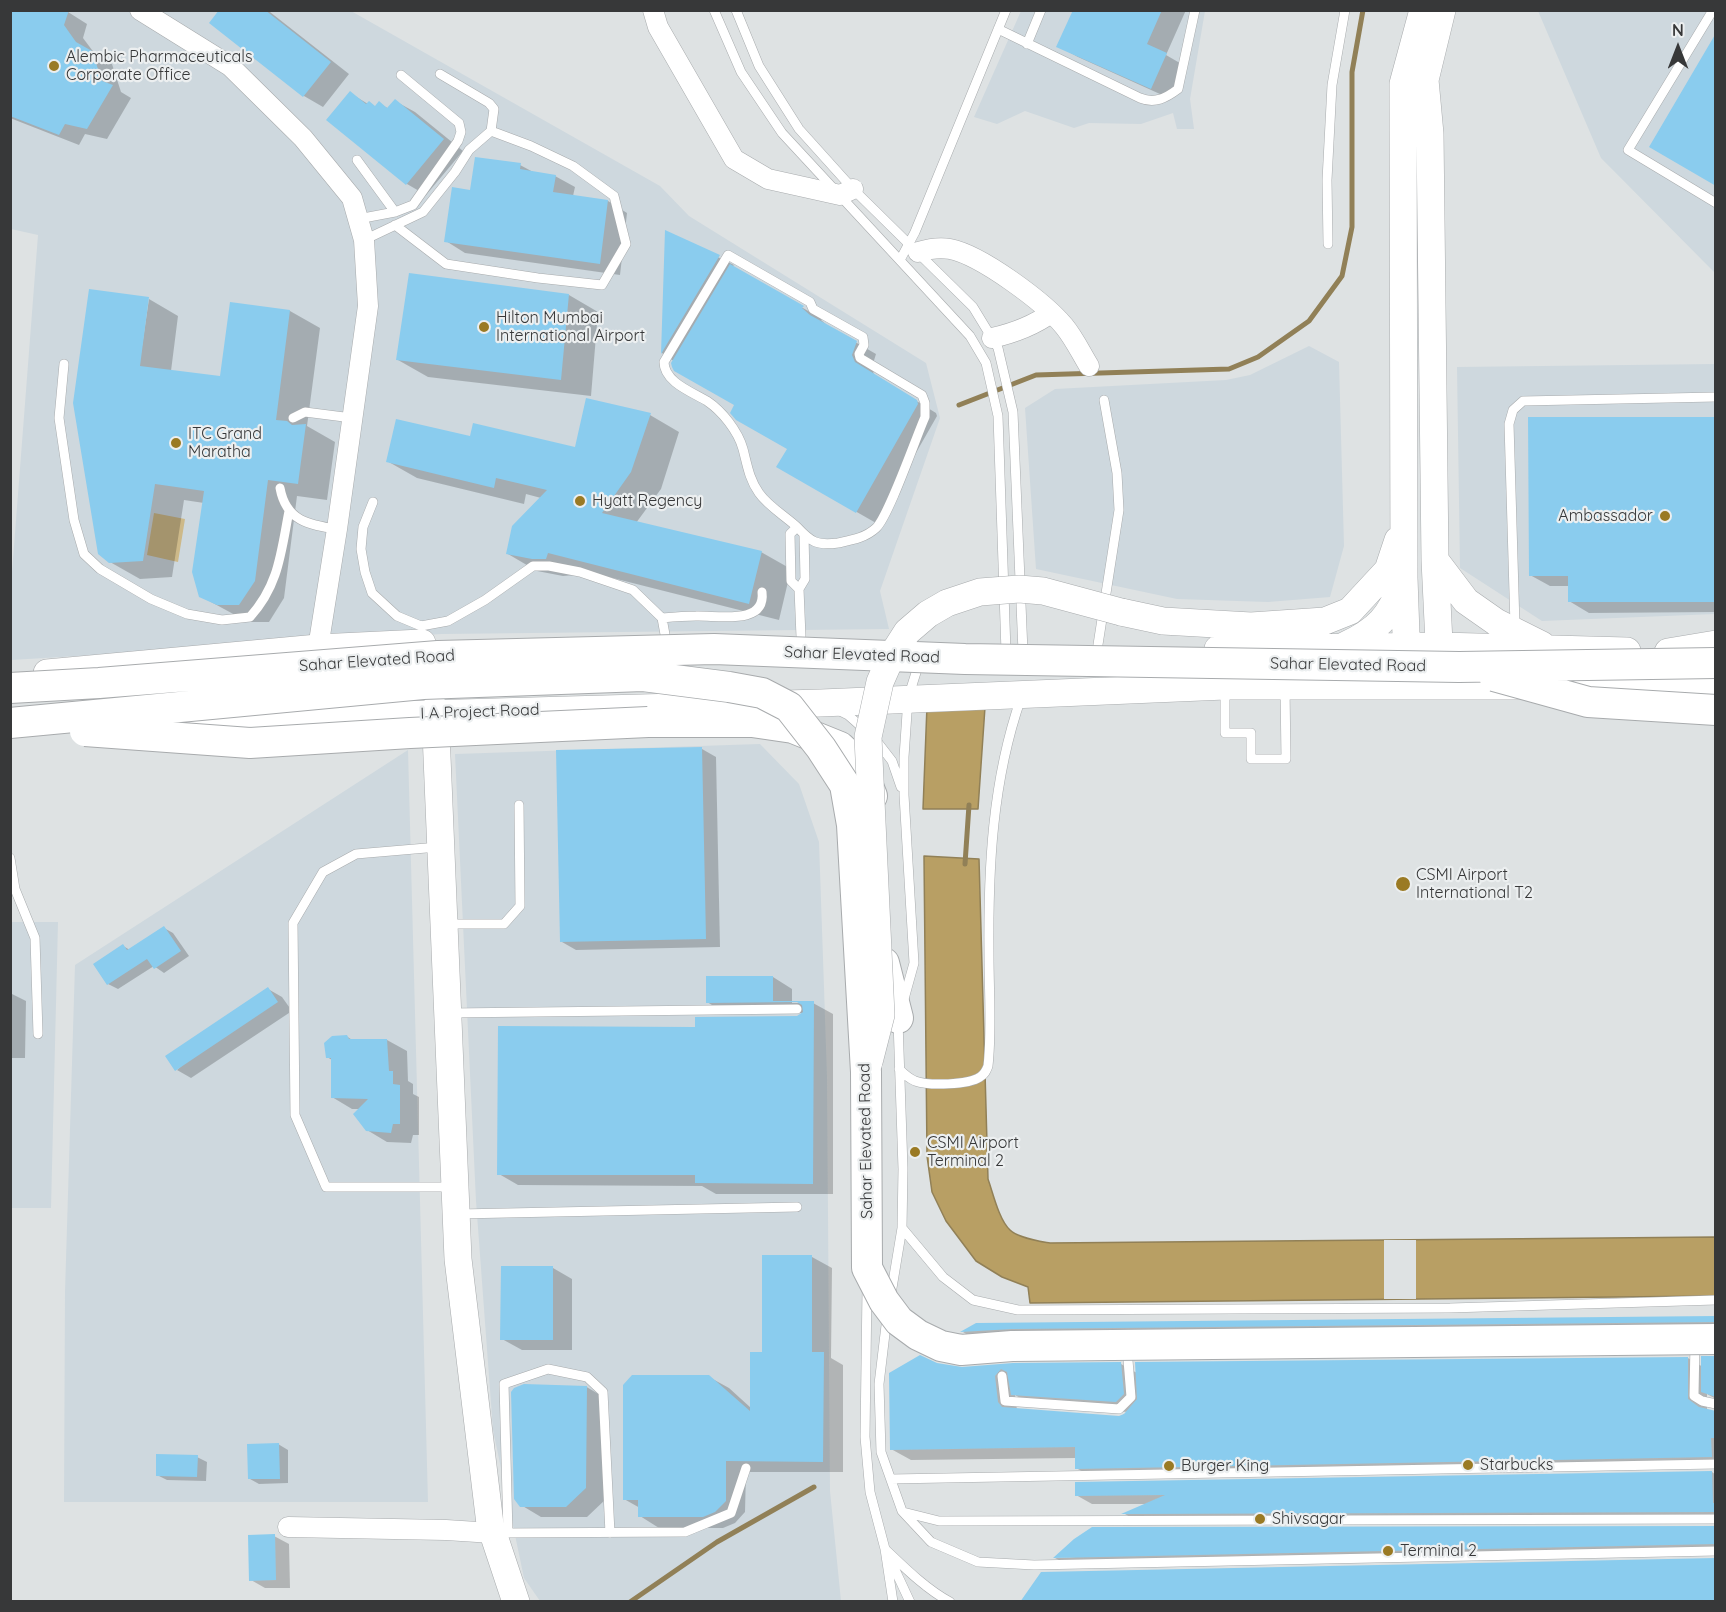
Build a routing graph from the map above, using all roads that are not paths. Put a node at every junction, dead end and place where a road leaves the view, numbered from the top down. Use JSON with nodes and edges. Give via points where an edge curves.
{"nodes":[{"id":1,"x":140,"y":10,"type":"edge"},
{"id":2,"x":653,"y":10,"type":"edge"},
{"id":3,"x":714,"y":10,"type":"edge"},
{"id":4,"x":736,"y":10,"type":"edge"},
{"id":5,"x":1006,"y":10,"type":"edge"},
{"id":6,"x":1041,"y":10,"type":"edge"},
{"id":7,"x":1195,"y":10,"type":"edge"},
{"id":8,"x":1344,"y":10,"type":"edge"},
{"id":9,"x":1423,"y":10,"type":"edge"},
{"id":10,"x":1442,"y":10,"type":"edge"},
{"id":11,"x":1713,"y":10,"type":"edge"},
{"id":12,"x":998,"y":29,"type":"junction"},
{"id":13,"x":1027,"y":44,"type":"junction"},
{"id":14,"x":440,"y":74,"type":"dead end"},
{"id":15,"x":401,"y":75,"type":"dead end"},
{"id":16,"x":491,"y":131,"type":"junction"},
{"id":17,"x":357,"y":160,"type":"dead end"},
{"id":18,"x":847,"y":192,"type":"junction"},
{"id":19,"x":1716,"y":203,"type":"edge"},
{"id":20,"x":394,"y":212,"type":"junction"},
{"id":21,"x":358,"y":219,"type":"junction"},
{"id":22,"x":395,"y":225,"type":"junction"},
{"id":23,"x":364,"y":240,"type":"junction"},
{"id":24,"x":1328,"y":244,"type":"dead end"},
{"id":25,"x":914,"y":248,"type":"junction"},
{"id":26,"x":900,"y":260,"type":"junction"},
{"id":27,"x":1051,"y":313,"type":"junction"},
{"id":28,"x":990,"y":346,"type":"junction"},
{"id":29,"x":64,"y":364,"type":"dead end"},
{"id":30,"x":1089,"y":366,"type":"dead end"},
{"id":31,"x":1011,"y":397,"type":"junction"},
{"id":32,"x":1716,"y":397,"type":"edge"},
{"id":33,"x":994,"y":400,"type":"junction"},
{"id":34,"x":1104,"y":400,"type":"dead end"},
{"id":35,"x":293,"y":418,"type":"dead end"},
{"id":36,"x":352,"y":418,"type":"junction"},
{"id":37,"x":280,"y":488,"type":"dead end"},
{"id":38,"x":373,"y":502,"type":"dead end"},
{"id":39,"x":289,"y":511,"type":"junction"},
{"id":40,"x":1404,"y":513,"type":"junction"},
{"id":41,"x":337,"y":529,"type":"junction"},
{"id":42,"x":801,"y":530,"type":"junction"},
{"id":43,"x":1435,"y":560,"type":"junction"},
{"id":44,"x":1404,"y":578,"type":"junction"},
{"id":45,"x":799,"y":590,"type":"junction"},
{"id":46,"x":762,"y":592,"type":"dead end"},
{"id":47,"x":664,"y":629,"type":"junction"},
{"id":48,"x":1515,"y":632,"type":"junction"},
{"id":49,"x":801,"y":637,"type":"junction"},
{"id":50,"x":426,"y":638,"type":"junction"},
{"id":51,"x":1716,"y":644,"type":"edge"},
{"id":52,"x":1407,"y":646,"type":"junction"},
{"id":53,"x":1342,"y":647,"type":"junction"},
{"id":54,"x":318,"y":648,"type":"junction"},
{"id":55,"x":1551,"y":649,"type":"junction"},
{"id":56,"x":1097,"y":651,"type":"junction"},
{"id":57,"x":1014,"y":652,"type":"junction"},
{"id":58,"x":1668,"y":652,"type":"junction"},
{"id":59,"x":934,"y":653,"type":"junction"},
{"id":60,"x":1716,"y":653,"type":"edge"},
{"id":61,"x":1716,"y":663,"type":"edge"},
{"id":62,"x":1446,"y":666,"type":"junction"},
{"id":63,"x":10,"y":677,"type":"edge"},
{"id":64,"x":1285,"y":685,"type":"junction"},
{"id":65,"x":1225,"y":686,"type":"junction"},
{"id":66,"x":1407,"y":686,"type":"junction"},
{"id":67,"x":1716,"y":686,"type":"edge"},
{"id":68,"x":10,"y":688,"type":"edge"},
{"id":69,"x":1022,"y":693,"type":"junction"},
{"id":70,"x":908,"y":698,"type":"junction"},
{"id":71,"x":821,"y":703,"type":"junction"},
{"id":72,"x":1716,"y":710,"type":"edge"},
{"id":73,"x":435,"y":713,"type":"junction"},
{"id":74,"x":10,"y":724,"type":"edge"},
{"id":75,"x":10,"y":735,"type":"edge"},
{"id":76,"x":904,"y":795,"type":"junction"},
{"id":77,"x":519,"y":805,"type":"dead end"},
{"id":78,"x":440,"y":847,"type":"junction"},
{"id":79,"x":10,"y":858,"type":"edge"},
{"id":80,"x":443,"y":924,"type":"junction"},
{"id":81,"x":797,"y":1009,"type":"dead end"},
{"id":82,"x":447,"y":1013,"type":"junction"},
{"id":83,"x":898,"y":1018,"type":"junction"},
{"id":84,"x":38,"y":1034,"type":"dead end"},
{"id":85,"x":899,"y":1070,"type":"junction"},
{"id":86,"x":866,"y":1072,"type":"junction"},
{"id":87,"x":455,"y":1187,"type":"junction"},
{"id":88,"x":797,"y":1207,"type":"dead end"},
{"id":89,"x":456,"y":1214,"type":"junction"},
{"id":90,"x":902,"y":1228,"type":"junction"},
{"id":91,"x":867,"y":1268,"type":"junction"},
{"id":92,"x":1716,"y":1300,"type":"edge"},
{"id":93,"x":1705,"y":1339,"type":"edge"},
{"id":94,"x":1126,"y":1346,"type":"junction"},
{"id":95,"x":1002,"y":1376,"type":"dead end"},
{"id":96,"x":1716,"y":1404,"type":"edge"},
{"id":97,"x":1716,"y":1464,"type":"edge"},
{"id":98,"x":746,"y":1468,"type":"dead end"},
{"id":99,"x":891,"y":1479,"type":"junction"},
{"id":100,"x":902,"y":1511,"type":"junction"},
{"id":101,"x":1716,"y":1519,"type":"edge"},
{"id":102,"x":288,"y":1527,"type":"dead end"},
{"id":103,"x":501,"y":1533,"type":"junction"},
{"id":104,"x":610,"y":1533,"type":"junction"},
{"id":105,"x":885,"y":1549,"type":"junction"},
{"id":106,"x":1716,"y":1551,"type":"edge"},
{"id":107,"x":516,"y":1602,"type":"edge"},
{"id":108,"x":893,"y":1602,"type":"edge"},
{"id":109,"x":910,"y":1602,"type":"edge"},
{"id":110,"x":950,"y":1602,"type":"edge"}],
"edges":[{"from":1,"to":21,"type":"street","via":[[230,66],[303,138],[352,198]]},
{"from":2,"to":18,"type":"street","via":[[658,27],[734,159],[768,179]]},
{"from":3,"to":18,"type":"lane","via":[[741,72],[776,124]]},
{"from":4,"to":18,"type":"lane","via":[[759,66],[799,129]]},
{"from":5,"to":12,"type":"lane"},
{"from":6,"to":13,"type":"lane"},
{"from":7,"to":13,"type":"lane","via":[[1178,89],[1156,101],[1140,98]]},
{"from":8,"to":24,"type":"lane","via":[[1332,85]]},
{"from":9,"to":40,"type":"main road","via":[[1403,84]]},
{"from":10,"to":43,"type":"main road","via":[[1425,80],[1430,134]]},
{"from":11,"to":19,"type":"lane","via":[[1628,150]]},
{"from":12,"to":13,"type":"lane"},
{"from":12,"to":25,"type":"lane"},
{"from":14,"to":16,"type":"lane","via":[[489,103],[494,110]]},
{"from":15,"to":20,"type":"lane","via":[[459,123],[461,132],[413,205]]},
{"from":16,"to":22,"type":"lane","via":[[469,150],[423,212]]},
{"from":16,"to":22,"type":"lane","via":[[573,166],[614,196],[626,244],[602,285],[446,264]]},
{"from":17,"to":20,"type":"lane"},
{"from":18,"to":25,"type":"lane"},
{"from":18,"to":26,"type":"lane"},
{"from":20,"to":21,"type":"lane"},
{"from":21,"to":23,"type":"street"},
{"from":22,"to":23,"type":"lane"},
{"from":23,"to":36,"type":"street","via":[[368,306]]},
{"from":25,"to":26,"type":"lane"},
{"from":25,"to":27,"type":"street","via":[[951,249],[976,259]]},
{"from":25,"to":28,"type":"lane","via":[[973,307]]},
{"from":26,"to":28,"type":"lane","via":[[970,336]]},
{"from":27,"to":28,"type":"street"},
{"from":27,"to":30,"type":"street","via":[[1065,327]]},
{"from":28,"to":31,"type":"lane"},
{"from":28,"to":33,"type":"lane"},
{"from":29,"to":39,"type":"lane","via":[[59,418],[74,520],[84,554],[99,569],[151,599],[187,614],[222,620],[250,617],[264,601],[279,566]]},
{"from":31,"to":33,"type":"lane"},
{"from":31,"to":57,"type":"lane"},
{"from":32,"to":48,"type":"lane","via":[[1523,401],[1513,410],[1509,424]]},
{"from":33,"to":57,"type":"lane"},
{"from":34,"to":56,"type":"lane","via":[[1118,473],[1119,510]]},
{"from":35,"to":36,"type":"lane","via":[[305,412]]},
{"from":36,"to":41,"type":"street"},
{"from":37,"to":39,"type":"lane"},
{"from":38,"to":50,"type":"lane","via":[[363,527],[361,549],[372,593]]},
{"from":39,"to":41,"type":"lane","via":[[309,525]]},
{"from":40,"to":44,"type":"main road"},
{"from":40,"to":86,"type":"main road","bridge":true,"via":[[1388,570],[1350,611],[1325,621],[1251,626],[1163,621],[1043,591],[1019,590],[980,592],[947,603],[907,632],[880,682],[868,737],[881,1015]]},
{"from":41,"to":54,"type":"street"},
{"from":42,"to":42,"type":"lane","via":[[812,542],[827,544],[857,540],[878,526],[925,417],[924,398],[860,358],[862,337],[728,255],[664,362],[664,369],[674,381],[717,408],[742,446],[747,470],[759,493]]},
{"from":42,"to":45,"type":"lane","via":[[805,579]]},
{"from":42,"to":45,"type":"lane","via":[[790,534],[791,581]]},
{"from":43,"to":48,"type":"main road","via":[[1466,601]]},
{"from":43,"to":62,"type":"main road"},
{"from":44,"to":52,"type":"main road"},
{"from":44,"to":53,"type":"main road","via":[[1385,617],[1368,634]]},
{"from":45,"to":49,"type":"lane"},
{"from":46,"to":47,"type":"lane","via":[[763,601],[752,614],[696,616]]},
{"from":47,"to":49,"type":"main road"},
{"from":47,"to":50,"type":"main road","via":[[566,639]]},
{"from":47,"to":50,"type":"lane","via":[[633,590],[580,573],[533,566]]},
{"from":48,"to":55,"type":"main road"},
{"from":49,"to":59,"type":"main road"},
{"from":50,"to":54,"type":"main road"},
{"from":50,"to":73,"type":"main road"},
{"from":51,"to":58,"type":"main road"},
{"from":52,"to":53,"type":"main road"},
{"from":52,"to":62,"type":"main road"},
{"from":52,"to":66,"type":"main road"},
{"from":53,"to":56,"type":"main road"},
{"from":54,"to":63,"type":"main road"},
{"from":55,"to":58,"type":"main road"},
{"from":55,"to":62,"type":"main road"},
{"from":56,"to":57,"type":"main road"},
{"from":57,"to":59,"type":"main road"},
{"from":58,"to":60,"type":"main road"},
{"from":59,"to":70,"type":"lane"},
{"from":61,"to":62,"type":"main road","name":"Sahar Elevated Road","bridge":true},
{"from":62,"to":66,"type":"main road"},
{"from":62,"to":67,"type":"main road"},
{"from":62,"to":68,"type":"main road","name":"Sahar Elevated Road","bridge":true,"via":[[976,659],[714,649],[438,656]]},
{"from":62,"to":72,"type":"main road","bridge":true,"via":[[1588,702]]},
{"from":64,"to":65,"type":"main road"},
{"from":64,"to":65,"type":"lane","via":[[1286,759],[1251,759],[1251,733],[1226,733]]},
{"from":64,"to":66,"type":"main road"},
{"from":65,"to":69,"type":"main road"},
{"from":69,"to":70,"type":"main road"},
{"from":69,"to":85,"type":"lane","via":[[1001,765],[992,837],[988,1066],[983,1075],[957,1083],[917,1082]]},
{"from":70,"to":71,"type":"main road"},
{"from":70,"to":76,"type":"lane"},
{"from":71,"to":73,"type":"main road","name":"I A Project Road"},
{"from":71,"to":76,"type":"lane","name":"I A Project Road","via":[[849,715],[878,741],[892,761]]},
{"from":73,"to":75,"type":"main road","name":"I A Project Road"},
{"from":73,"to":78,"type":"main road"},
{"from":74,"to":83,"type":"main road","bridge":true,"via":[[250,743],[648,722],[753,722],[793,728],[840,747],[860,766],[878,811],[884,963]]},
{"from":74,"to":86,"type":"main road","name":"Sahar Elevated Road","bridge":true,"via":[[423,684],[643,676],[762,693],[789,707],[844,785],[852,825]]},
{"from":76,"to":83,"type":"lane","via":[[914,963]]},
{"from":77,"to":80,"type":"lane","via":[[520,906],[504,924]]},
{"from":78,"to":80,"type":"main road"},
{"from":78,"to":87,"type":"lane","via":[[356,854],[323,872],[293,923],[295,1115],[326,1187]]},
{"from":79,"to":84,"type":"lane","via":[[15,889],[35,938]]},
{"from":80,"to":82,"type":"main road"},
{"from":81,"to":82,"type":"lane"},
{"from":82,"to":87,"type":"main road"},
{"from":83,"to":85,"type":"lane"},
{"from":85,"to":90,"type":"lane"},
{"from":86,"to":91,"type":"main road","name":"Sahar Elevated Road","bridge":true},
{"from":87,"to":89,"type":"main road"},
{"from":88,"to":89,"type":"lane"},
{"from":89,"to":103,"type":"main road","via":[[490,1524]]},
{"from":90,"to":92,"type":"lane","via":[[943,1277],[973,1300],[1018,1310],[1450,1308]]},
{"from":90,"to":99,"type":"lane","via":[[879,1384],[881,1452]]},
{"from":91,"to":94,"type":"main road","bridge":true,"via":[[899,1321],[940,1346],[961,1350]]},
{"from":91,"to":105,"type":"lane","name":"Sahar Elevated Road","via":[[865,1437],[870,1492]]},
{"from":93,"to":94,"type":"main road","bridge":true},
{"from":93,"to":96,"type":"lane","via":[[1695,1396]]},
{"from":94,"to":95,"type":"lane","via":[[1131,1397],[1119,1409],[1005,1401]]},
{"from":97,"to":99,"type":"lane"},
{"from":98,"to":104,"type":"lane","via":[[731,1513],[685,1532]]},
{"from":99,"to":100,"type":"lane"},
{"from":100,"to":101,"type":"lane","via":[[939,1521]]},
{"from":100,"to":106,"type":"lane","via":[[931,1542],[978,1562],[1034,1565]]},
{"from":102,"to":103,"type":"street"},
{"from":103,"to":104,"type":"lane"},
{"from":103,"to":104,"type":"lane","via":[[504,1384],[548,1369],[586,1377],[603,1392]]},
{"from":103,"to":107,"type":"main road"},
{"from":105,"to":108,"type":"lane"},
{"from":105,"to":109,"type":"lane"},
{"from":105,"to":110,"type":"lane"}]}
